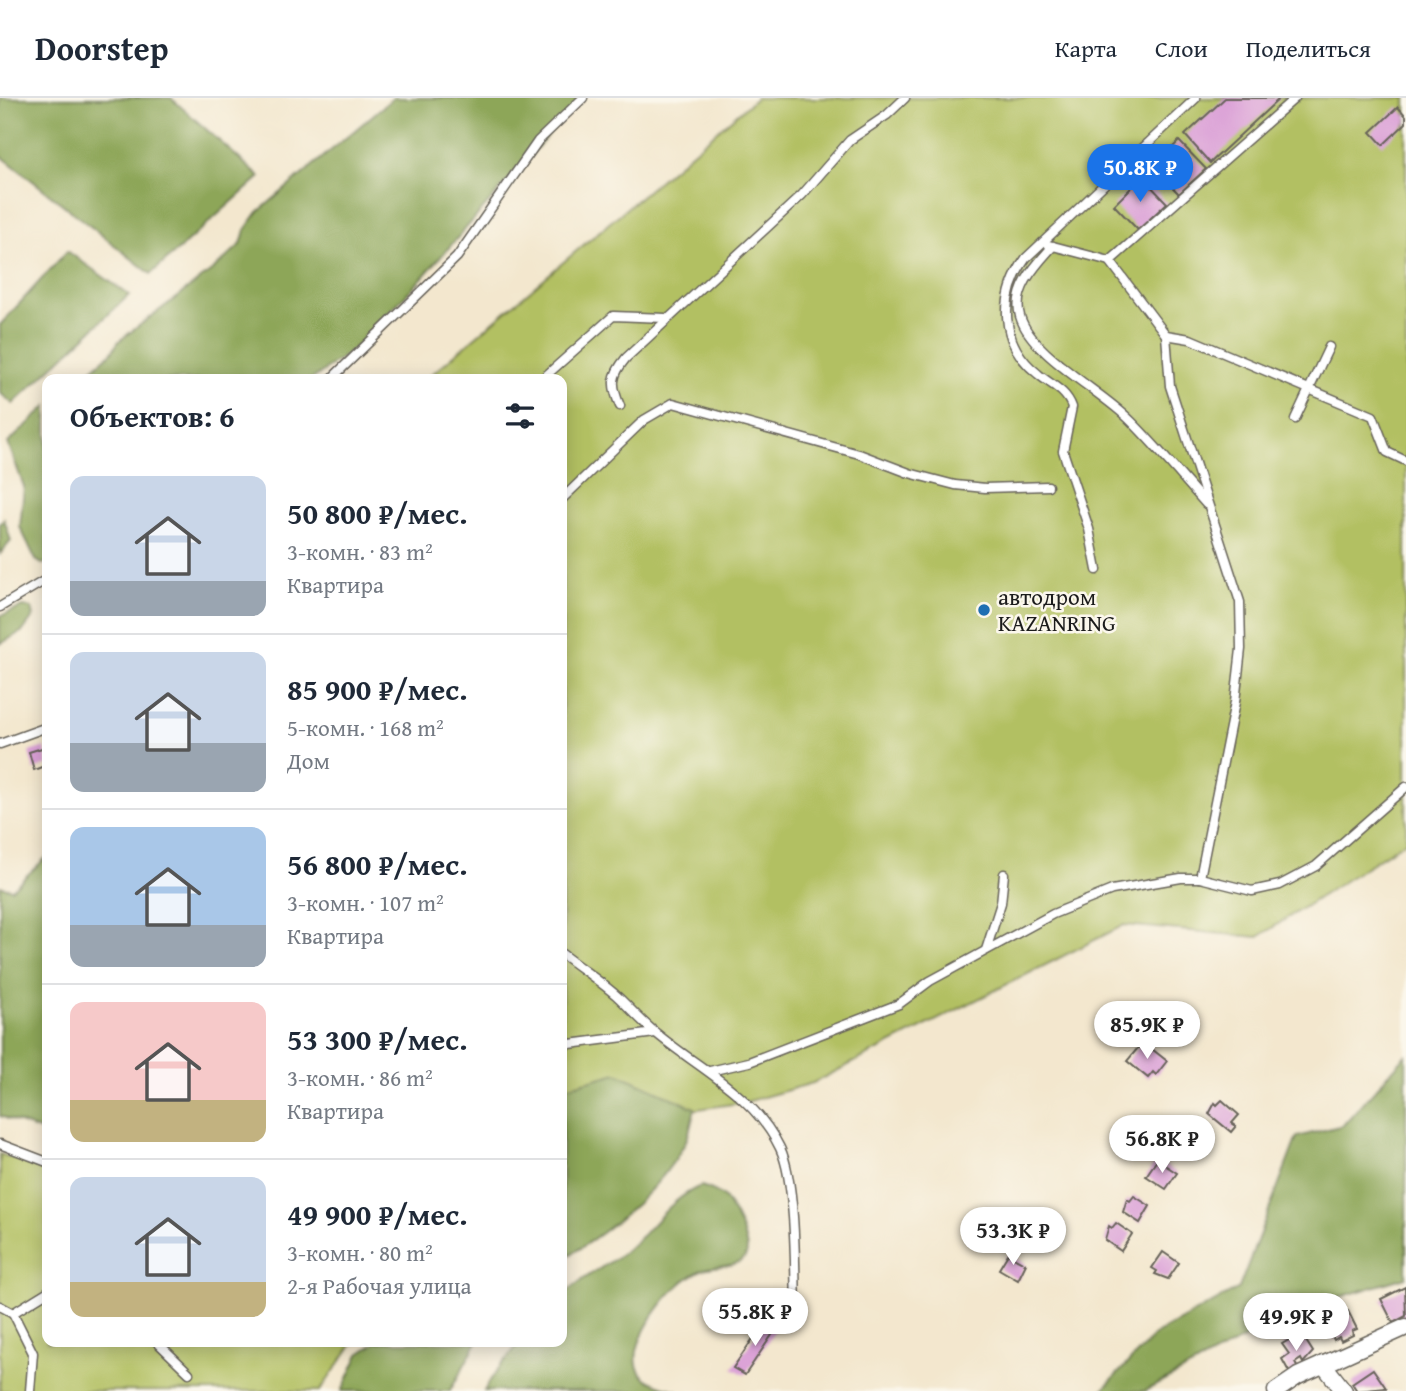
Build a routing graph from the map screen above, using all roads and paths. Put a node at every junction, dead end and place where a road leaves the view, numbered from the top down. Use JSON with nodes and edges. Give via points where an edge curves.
{"nodes":[{"id":1,"x":583,"y":98,"type":"edge"},
{"id":2,"x":905,"y":98,"type":"edge"},
{"id":3,"x":1196,"y":98,"type":"edge"},
{"id":4,"x":1295,"y":98,"type":"edge"},
{"id":5,"x":1040,"y":243,"type":"junction"},
{"id":6,"x":1053,"y":246,"type":"junction"},
{"id":7,"x":1110,"y":261,"type":"junction"},
{"id":8,"x":665,"y":318,"type":"junction"},
{"id":9,"x":1166,"y":335,"type":"junction"},
{"id":10,"x":1329,"y":347,"type":"dead end"},
{"id":11,"x":336,"y":374,"type":"edge"},
{"id":12,"x":548,"y":374,"type":"edge"},
{"id":13,"x":1309,"y":389,"type":"junction"},
{"id":14,"x":620,"y":406,"type":"dead end"},
{"id":15,"x":1295,"y":419,"type":"dead end"},
{"id":16,"x":1406,"y":461,"type":"edge"},
{"id":17,"x":1048,"y":486,"type":"dead end"},
{"id":18,"x":567,"y":494,"type":"edge"},
{"id":19,"x":1210,"y":508,"type":"junction"},
{"id":20,"x":1097,"y":570,"type":"dead end"},
{"id":21,"x":42,"y":582,"type":"edge"},
{"id":22,"x":0,"y":607,"type":"edge"},
{"id":23,"x":42,"y":729,"type":"edge"},
{"id":24,"x":0,"y":744,"type":"edge"},
{"id":25,"x":1406,"y":788,"type":"edge"},
{"id":26,"x":1004,"y":874,"type":"dead end"},
{"id":27,"x":1200,"y":878,"type":"junction"},
{"id":28,"x":986,"y":950,"type":"junction"},
{"id":29,"x":567,"y":958,"type":"edge"},
{"id":30,"x":655,"y":1033,"type":"junction"},
{"id":31,"x":567,"y":1044,"type":"edge"},
{"id":32,"x":710,"y":1071,"type":"junction"},
{"id":33,"x":0,"y":1144,"type":"edge"},
{"id":34,"x":42,"y":1160,"type":"edge"},
{"id":35,"x":42,"y":1295,"type":"edge"},
{"id":36,"x":0,"y":1306,"type":"edge"},
{"id":37,"x":13,"y":1312,"type":"junction"},
{"id":38,"x":796,"y":1323,"type":"dead end"},
{"id":39,"x":1406,"y":1327,"type":"edge"},
{"id":40,"x":162,"y":1347,"type":"edge"},
{"id":41,"x":1323,"y":1364,"type":"junction"},
{"id":42,"x":189,"y":1373,"type":"dead end"},
{"id":43,"x":30,"y":1391,"type":"edge"},
{"id":44,"x":1276,"y":1391,"type":"edge"},
{"id":45,"x":1344,"y":1391,"type":"edge"}],
"edges":[{"from":1,"to":11,"type":"lane","via":[[538,141],[457,257]]},
{"from":2,"to":8,"type":"lane","via":[[850,140],[802,195]]},
{"from":3,"to":5,"type":"lane"},
{"from":4,"to":7,"type":"lane"},
{"from":5,"to":6,"type":"lane"},
{"from":5,"to":20,"type":"lane","via":[[1014,278],[1007,304],[1007,331],[1024,363],[1069,400],[1072,415],[1063,451],[1089,529]]},
{"from":6,"to":7,"type":"lane"},
{"from":6,"to":19,"type":"lane","via":[[1025,281],[1020,296],[1019,314],[1030,336],[1131,421]]},
{"from":7,"to":9,"type":"lane"},
{"from":8,"to":12,"type":"lane","via":[[614,316]]},
{"from":8,"to":14,"type":"lane","via":[[615,370],[612,388]]},
{"from":9,"to":13,"type":"lane","via":[[1190,340]]},
{"from":9,"to":19,"type":"lane","via":[[1170,386]]},
{"from":10,"to":13,"type":"lane"},
{"from":13,"to":15,"type":"lane"},
{"from":13,"to":16,"type":"lane","via":[[1373,416],[1387,452]]},
{"from":17,"to":18,"type":"lane","via":[[955,485],[673,403],[644,420]]},
{"from":19,"to":27,"type":"lane","via":[[1240,603],[1241,649]]},
{"from":21,"to":22,"type":"lane"},
{"from":23,"to":24,"type":"lane"},
{"from":25,"to":27,"type":"lane","via":[[1316,866],[1280,885],[1252,891]]},
{"from":26,"to":28,"type":"lane","via":[[1001,903]]},
{"from":27,"to":28,"type":"lane","via":[[1112,890],[1053,914]]},
{"from":28,"to":32,"type":"lane","via":[[899,1004],[750,1062]]},
{"from":29,"to":30,"type":"lane","via":[[617,995]]},
{"from":30,"to":31,"type":"lane"},
{"from":30,"to":32,"type":"lane"},
{"from":32,"to":38,"type":"lane","via":[[739,1095],[781,1149],[793,1238]]},
{"from":33,"to":34,"type":"lane"},
{"from":35,"to":37,"type":"lane"},
{"from":36,"to":37,"type":"lane"},
{"from":37,"to":43,"type":"lane","via":[[33,1353]]},
{"from":39,"to":41,"type":"street"},
{"from":40,"to":42,"type":"lane"},
{"from":41,"to":44,"type":"street"},
{"from":41,"to":45,"type":"street"}]}
